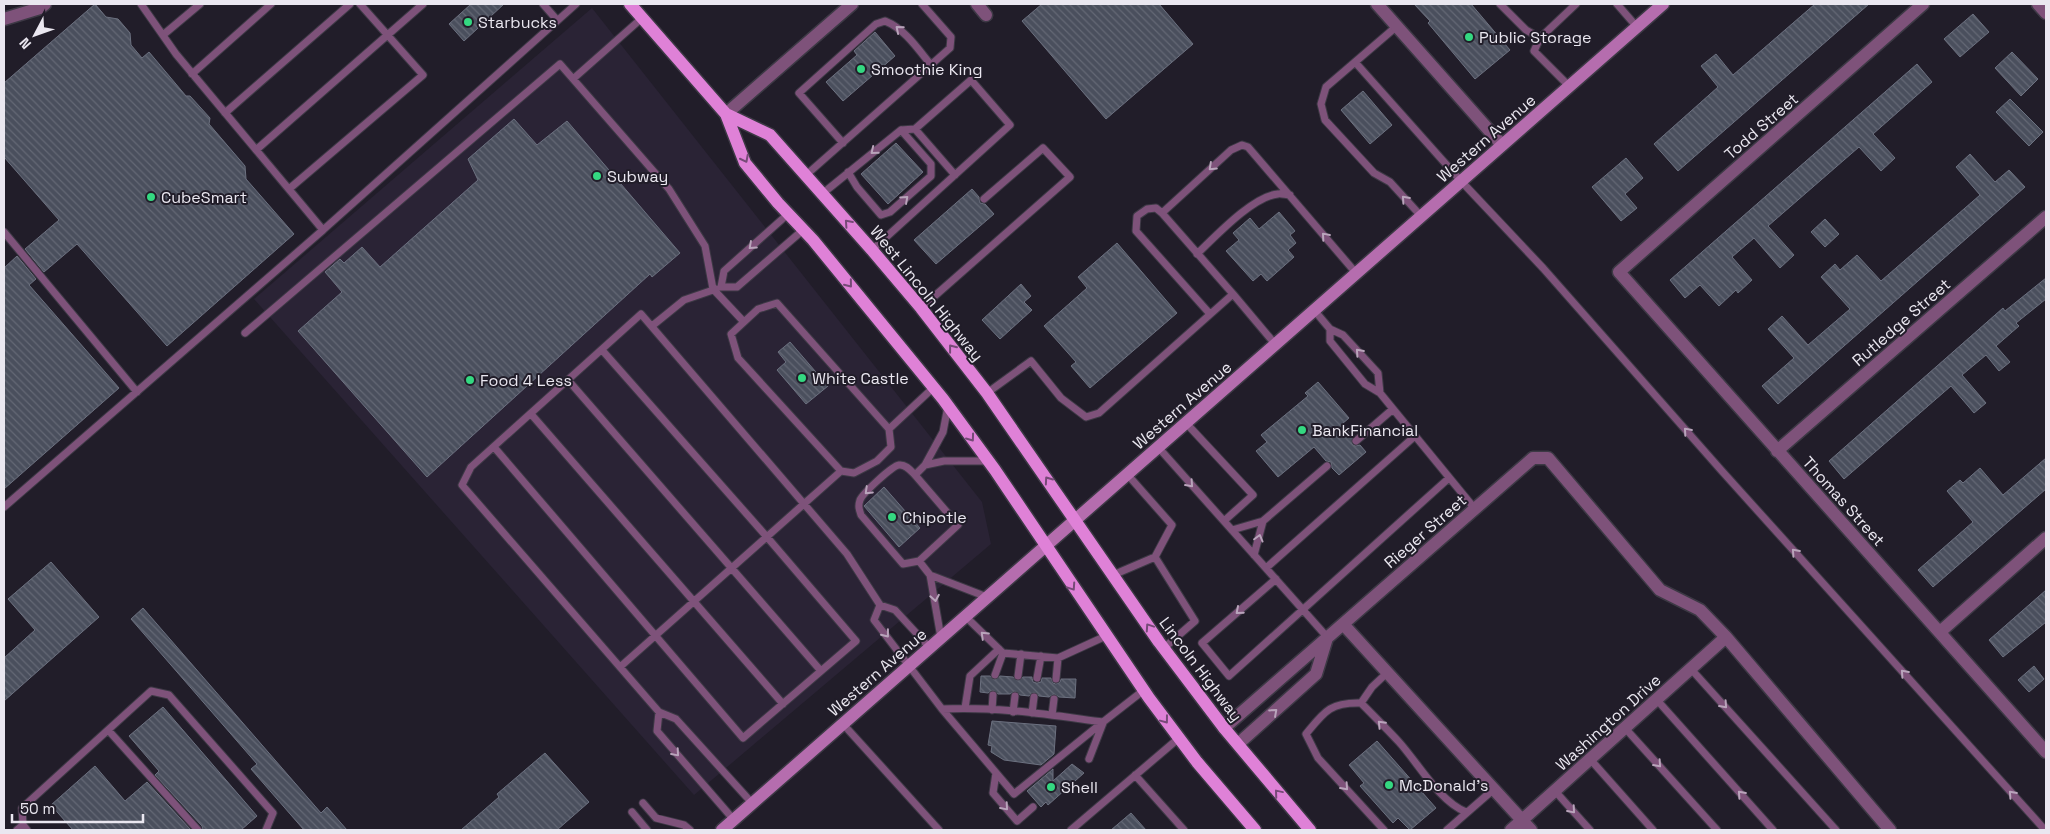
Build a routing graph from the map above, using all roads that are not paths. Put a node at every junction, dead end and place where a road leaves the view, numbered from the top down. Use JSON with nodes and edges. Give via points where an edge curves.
{"nodes":[{"id":1,"x":46,"y":4,"type":"edge"},
{"id":2,"x":141,"y":4,"type":"edge"},
{"id":3,"x":200,"y":4,"type":"edge"},
{"id":4,"x":272,"y":4,"type":"edge"},
{"id":5,"x":350,"y":4,"type":"edge"},
{"id":6,"x":360,"y":4,"type":"edge"},
{"id":7,"x":423,"y":4,"type":"edge"},
{"id":8,"x":543,"y":4,"type":"edge"},
{"id":9,"x":576,"y":4,"type":"edge"},
{"id":10,"x":630,"y":4,"type":"edge"},
{"id":11,"x":852,"y":4,"type":"edge"},
{"id":12,"x":922,"y":4,"type":"edge"},
{"id":13,"x":977,"y":4,"type":"edge"},
{"id":14,"x":1377,"y":4,"type":"edge"},
{"id":15,"x":1500,"y":4,"type":"edge"},
{"id":16,"x":1576,"y":4,"type":"edge"},
{"id":17,"x":1617,"y":4,"type":"edge"},
{"id":18,"x":1663,"y":4,"type":"edge"},
{"id":19,"x":1924,"y":4,"type":"edge"},
{"id":20,"x":2038,"y":4,"type":"edge"},
{"id":21,"x":2046,"y":14,"type":"edge"},
{"id":22,"x":986,"y":15,"type":"dead end"},
{"id":23,"x":642,"y":18,"type":"junction"},
{"id":24,"x":4,"y":19,"type":"edge"},
{"id":25,"x":557,"y":20,"type":"junction"},
{"id":26,"x":1397,"y":26,"type":"junction"},
{"id":27,"x":1637,"y":27,"type":"junction"},
{"id":28,"x":163,"y":35,"type":"junction"},
{"id":29,"x":388,"y":35,"type":"junction"},
{"id":30,"x":1540,"y":38,"type":"junction"},
{"id":31,"x":1355,"y":62,"type":"junction"},
{"id":32,"x":931,"y":65,"type":"junction"},
{"id":33,"x":192,"y":74,"type":"junction"},
{"id":34,"x":573,"y":79,"type":"junction"},
{"id":35,"x":1569,"y":86,"type":"junction"},
{"id":36,"x":225,"y":112,"type":"junction"},
{"id":37,"x":726,"y":114,"type":"junction"},
{"id":38,"x":915,"y":129,"type":"junction"},
{"id":39,"x":900,"y":130,"type":"junction"},
{"id":40,"x":843,"y":143,"type":"junction"},
{"id":41,"x":1502,"y":145,"type":"junction"},
{"id":42,"x":256,"y":150,"type":"junction"},
{"id":43,"x":848,"y":172,"type":"junction"},
{"id":44,"x":955,"y":175,"type":"junction"},
{"id":45,"x":806,"y":176,"type":"junction"},
{"id":46,"x":1461,"y":181,"type":"junction"},
{"id":47,"x":289,"y":189,"type":"junction"},
{"id":48,"x":822,"y":194,"type":"junction"},
{"id":49,"x":1290,"y":195,"type":"junction"},
{"id":50,"x":984,"y":199,"type":"dead end"},
{"id":51,"x":1162,"y":213,"type":"junction"},
{"id":52,"x":788,"y":214,"type":"junction"},
{"id":53,"x":1421,"y":216,"type":"junction"},
{"id":54,"x":2046,"y":217,"type":"edge"},
{"id":55,"x":323,"y":230,"type":"junction"},
{"id":56,"x":803,"y":230,"type":"junction"},
{"id":57,"x":4,"y":232,"type":"edge"},
{"id":58,"x":872,"y":250,"type":"junction"},
{"id":59,"x":1197,"y":254,"type":"junction"},
{"id":60,"x":1619,"y":272,"type":"joint"},
{"id":61,"x":1356,"y":273,"type":"junction"},
{"id":62,"x":717,"y":288,"type":"junction"},
{"id":63,"x":1233,"y":294,"type":"junction"},
{"id":64,"x":921,"y":308,"type":"junction"},
{"id":65,"x":1314,"y":310,"type":"junction"},
{"id":66,"x":1210,"y":314,"type":"junction"},
{"id":67,"x":744,"y":322,"type":"junction"},
{"id":68,"x":652,"y":326,"type":"junction"},
{"id":69,"x":1330,"y":329,"type":"junction"},
{"id":70,"x":245,"y":333,"type":"dead end"},
{"id":71,"x":1275,"y":344,"type":"junction"},
{"id":72,"x":602,"y":350,"type":"junction"},
{"id":73,"x":568,"y":380,"type":"junction"},
{"id":74,"x":933,"y":388,"type":"junction"},
{"id":75,"x":137,"y":392,"type":"junction"},
{"id":76,"x":988,"y":393,"type":"junction"},
{"id":77,"x":1380,"y":393,"type":"junction"},
{"id":78,"x":948,"y":406,"type":"junction"},
{"id":79,"x":1393,"y":409,"type":"junction"},
{"id":80,"x":531,"y":414,"type":"junction"},
{"id":81,"x":1186,"y":423,"type":"junction"},
{"id":82,"x":889,"y":429,"type":"junction"},
{"id":83,"x":1415,"y":436,"type":"junction"},
{"id":84,"x":1356,"y":441,"type":"dead end"},
{"id":85,"x":494,"y":447,"type":"junction"},
{"id":86,"x":1158,"y":447,"type":"junction"},
{"id":87,"x":1777,"y":451,"type":"junction"},
{"id":88,"x":988,"y":461,"type":"junction"},
{"id":89,"x":925,"y":465,"type":"junction"},
{"id":90,"x":1327,"y":466,"type":"dead end"},
{"id":91,"x":842,"y":471,"type":"junction"},
{"id":92,"x":1127,"y":474,"type":"junction"},
{"id":93,"x":915,"y":475,"type":"junction"},
{"id":94,"x":1449,"y":478,"type":"junction"},
{"id":95,"x":805,"y":504,"type":"junction"},
{"id":96,"x":4,"y":507,"type":"edge"},
{"id":97,"x":1475,"y":509,"type":"junction"},
{"id":98,"x":1076,"y":519,"type":"junction"},
{"id":99,"x":1224,"y":521,"type":"junction"},
{"id":100,"x":1263,"y":521,"type":"junction"},
{"id":101,"x":1232,"y":530,"type":"junction"},
{"id":102,"x":767,"y":537,"type":"junction"},
{"id":103,"x":2046,"y":538,"type":"edge"},
{"id":104,"x":1045,"y":546,"type":"junction"},
{"id":105,"x":1254,"y":555,"type":"junction"},
{"id":106,"x":1155,"y":557,"type":"junction"},
{"id":107,"x":918,"y":561,"type":"junction"},
{"id":108,"x":732,"y":568,"type":"junction"},
{"id":109,"x":1266,"y":568,"type":"junction"},
{"id":110,"x":930,"y":575,"type":"junction"},
{"id":111,"x":1113,"y":575,"type":"junction"},
{"id":112,"x":1276,"y":580,"type":"junction"},
{"id":113,"x":987,"y":597,"type":"junction"},
{"id":114,"x":695,"y":601,"type":"junction"},
{"id":115,"x":880,"y":605,"type":"junction"},
{"id":116,"x":1303,"y":610,"type":"junction"},
{"id":117,"x":965,"y":616,"type":"junction"},
{"id":118,"x":1344,"y":624,"type":"junction"},
{"id":119,"x":1940,"y":632,"type":"junction"},
{"id":120,"x":656,"y":636,"type":"junction"},
{"id":121,"x":1106,"y":636,"type":"junction"},
{"id":122,"x":1726,"y":637,"type":"junction"},
{"id":123,"x":941,"y":638,"type":"junction"},
{"id":124,"x":1328,"y":638,"type":"junction"},
{"id":125,"x":930,"y":648,"type":"junction"},
{"id":126,"x":1164,"y":648,"type":"junction"},
{"id":127,"x":1001,"y":651,"type":"junction"},
{"id":128,"x":1020,"y":654,"type":"junction"},
{"id":129,"x":1042,"y":656,"type":"junction"},
{"id":130,"x":1058,"y":658,"type":"junction"},
{"id":131,"x":909,"y":665,"type":"junction"},
{"id":132,"x":620,"y":667,"type":"junction"},
{"id":133,"x":1691,"y":669,"type":"junction"},
{"id":134,"x":821,"y":671,"type":"junction"},
{"id":135,"x":1388,"y":672,"type":"junction"},
{"id":136,"x":995,"y":674,"type":"dead end"},
{"id":137,"x":1018,"y":676,"type":"dead end"},
{"id":138,"x":1037,"y":678,"type":"dead end"},
{"id":139,"x":1056,"y":679,"type":"dead end"},
{"id":140,"x":1144,"y":690,"type":"junction"},
{"id":141,"x":993,"y":694,"type":"dead end"},
{"id":142,"x":1014,"y":696,"type":"dead end"},
{"id":143,"x":1034,"y":697,"type":"dead end"},
{"id":144,"x":1054,"y":699,"type":"dead end"},
{"id":145,"x":1657,"y":700,"type":"junction"},
{"id":146,"x":1361,"y":703,"type":"junction"},
{"id":147,"x":783,"y":704,"type":"junction"},
{"id":148,"x":965,"y":708,"type":"junction"},
{"id":149,"x":942,"y":709,"type":"junction"},
{"id":150,"x":992,"y":710,"type":"junction"},
{"id":151,"x":659,"y":712,"type":"junction"},
{"id":152,"x":1013,"y":712,"type":"junction"},
{"id":153,"x":1032,"y":713,"type":"junction"},
{"id":154,"x":1052,"y":715,"type":"junction"},
{"id":155,"x":1103,"y":722,"type":"junction"},
{"id":156,"x":842,"y":724,"type":"junction"},
{"id":157,"x":1224,"y":728,"type":"junction"},
{"id":158,"x":1625,"y":728,"type":"junction"},
{"id":159,"x":109,"y":731,"type":"junction"},
{"id":160,"x":1179,"y":738,"type":"junction"},
{"id":161,"x":1238,"y":744,"type":"junction"},
{"id":162,"x":2046,"y":752,"type":"edge"},
{"id":163,"x":1590,"y":759,"type":"junction"},
{"id":164,"x":1089,"y":760,"type":"dead end"},
{"id":165,"x":996,"y":773,"type":"junction"},
{"id":166,"x":1135,"y":775,"type":"junction"},
{"id":167,"x":1494,"y":789,"type":"junction"},
{"id":168,"x":1555,"y":791,"type":"junction"},
{"id":169,"x":643,"y":803,"type":"dead end"},
{"id":170,"x":752,"y":803,"type":"junction"},
{"id":171,"x":1033,"y":807,"type":"dead end"},
{"id":172,"x":632,"y":812,"type":"dead end"},
{"id":173,"x":1466,"y":812,"type":"junction"},
{"id":174,"x":734,"y":820,"type":"junction"},
{"id":175,"x":1522,"y":820,"type":"junction"},
{"id":176,"x":22,"y":829,"type":"edge"},
{"id":177,"x":934,"y":829,"type":"edge"},
{"id":178,"x":1252,"y":829,"type":"edge"},
{"id":179,"x":198,"y":830,"type":"edge"},
{"id":180,"x":266,"y":830,"type":"edge"},
{"id":181,"x":647,"y":830,"type":"edge"},
{"id":182,"x":690,"y":830,"type":"edge"},
{"id":183,"x":722,"y":830,"type":"edge"},
{"id":184,"x":1071,"y":830,"type":"edge"},
{"id":185,"x":1184,"y":830,"type":"edge"},
{"id":186,"x":1310,"y":830,"type":"edge"},
{"id":187,"x":1384,"y":830,"type":"edge"},
{"id":188,"x":1447,"y":830,"type":"edge"},
{"id":189,"x":1511,"y":830,"type":"edge"},
{"id":190,"x":1531,"y":830,"type":"edge"},
{"id":191,"x":1590,"y":830,"type":"edge"},
{"id":192,"x":1653,"y":830,"type":"edge"},
{"id":193,"x":1717,"y":830,"type":"edge"},
{"id":194,"x":1773,"y":830,"type":"edge"},
{"id":195,"x":1836,"y":830,"type":"edge"},
{"id":196,"x":1890,"y":830,"type":"edge"},
{"id":197,"x":2045,"y":830,"type":"edge"}],
"edges":[{"from":1,"to":24,"type":"street"},
{"from":2,"to":28,"type":"lane"},
{"from":3,"to":28,"type":"lane"},
{"from":4,"to":33,"type":"lane"},
{"from":5,"to":36,"type":"lane"},
{"from":6,"to":29,"type":"lane"},
{"from":7,"to":29,"type":"lane"},
{"from":8,"to":25,"type":"lane"},
{"from":9,"to":25,"type":"lane"},
{"from":10,"to":23,"type":"main road","name":"West Lincoln Highway"},
{"from":11,"to":37,"type":"street"},
{"from":12,"to":32,"type":"lane","via":[[951,38],[950,48]]},
{"from":13,"to":22,"type":"street"},
{"from":14,"to":26,"type":"street"},
{"from":15,"to":30,"type":"lane","via":[[1526,30]]},
{"from":16,"to":30,"type":"lane"},
{"from":17,"to":27,"type":"lane"},
{"from":18,"to":27,"type":"main road","name":"Western Avenue"},
{"from":19,"to":60,"type":"street","name":"Todd Street"},
{"from":20,"to":21,"type":"street"},
{"from":23,"to":34,"type":"lane"},
{"from":23,"to":37,"type":"main road","name":"West Lincoln Highway"},
{"from":25,"to":55,"type":"lane"},
{"from":26,"to":31,"type":"lane"},
{"from":26,"to":41,"type":"street"},
{"from":27,"to":35,"type":"main road","name":"Western Avenue"},
{"from":28,"to":33,"type":"lane"},
{"from":29,"to":42,"type":"lane"},
{"from":29,"to":47,"type":"lane","via":[[422,75]]},
{"from":30,"to":35,"type":"lane","via":[[1534,51]]},
{"from":31,"to":46,"type":"lane"},
{"from":53,"to":31,"type":"lane","one_way":true,"via":[[1390,182],[1374,173],[1325,120],[1321,104],[1326,87]]},
{"from":32,"to":40,"type":"lane"},
{"from":32,"to":40,"type":"lane","one_way":true,"via":[[894,24],[885,20],[876,24],[799,93]]},
{"from":33,"to":36,"type":"lane"},
{"from":34,"to":62,"type":"lane","via":[[669,189],[705,246]]},
{"from":34,"to":70,"type":"lane","via":[[560,64]]},
{"from":35,"to":41,"type":"main road","name":"Western Avenue"},
{"from":36,"to":42,"type":"lane"},
{"from":37,"to":45,"type":"main road","name":"West Lincoln Highway","via":[[770,135]]},
{"from":37,"to":52,"type":"main road","name":"West Lincoln Highway","one_way":true,"via":[[745,163]]},
{"from":38,"to":39,"type":"lane"},
{"from":38,"to":44,"type":"lane"},
{"from":38,"to":44,"type":"lane","via":[[971,80],[1010,125]]},
{"from":39,"to":43,"type":"lane","one_way":true},
{"from":43,"to":39,"type":"lane","one_way":true,"via":[[881,215],[890,212],[931,176],[931,164]]},
{"from":40,"to":45,"type":"lane"},
{"from":41,"to":46,"type":"main road","name":"Western Avenue"},
{"from":42,"to":47,"type":"lane"},
{"from":43,"to":48,"type":"lane"},
{"from":44,"to":58,"type":"lane"},
{"from":45,"to":48,"type":"main road","name":"West Lincoln Highway"},
{"from":46,"to":53,"type":"main road","name":"Western Avenue"},
{"from":197,"to":46,"type":"lane","one_way":true,"via":[[1543,268]]},
{"from":47,"to":55,"type":"lane"},
{"from":58,"to":48,"type":"main road","name":"West Lincoln Highway","one_way":true},
{"from":49,"to":51,"type":"lane","one_way":true,"via":[[1242,144],[1231,150]]},
{"from":49,"to":59,"type":"lane","via":[[1277,194],[1248,208]]},
{"from":61,"to":49,"type":"lane","one_way":true},
{"from":50,"to":64,"type":"lane","via":[[1043,148],[1070,177]]},
{"from":51,"to":59,"type":"lane"},
{"from":51,"to":66,"type":"lane","via":[[1156,208],[1146,209],[1137,216],[1136,230]]},
{"from":52,"to":56,"type":"main road","name":"West Lincoln Highway"},
{"from":52,"to":62,"type":"lane","one_way":true,"via":[[724,272]]},
{"from":53,"to":61,"type":"main road","name":"Western Avenue"},
{"from":54,"to":87,"type":"street","name":"Rutledge Street"},
{"from":55,"to":75,"type":"lane"},
{"from":56,"to":62,"type":"lane","via":[[737,287]]},
{"from":56,"to":74,"type":"main road","name":"West Lincoln Highway","one_way":true},
{"from":57,"to":75,"type":"lane"},
{"from":58,"to":64,"type":"main road","name":"West Lincoln Highway"},
{"from":59,"to":63,"type":"lane"},
{"from":60,"to":87,"type":"street","name":"Thomas Street"},
{"from":61,"to":65,"type":"main road","name":"Western Avenue"},
{"from":62,"to":67,"type":"lane"},
{"from":62,"to":68,"type":"lane","via":[[684,300]]},
{"from":63,"to":66,"type":"lane"},
{"from":63,"to":71,"type":"lane"},
{"from":76,"to":64,"type":"main road","name":"West Lincoln Highway","one_way":true},
{"from":65,"to":69,"type":"lane"},
{"from":65,"to":71,"type":"main road","name":"Western Avenue"},
{"from":66,"to":76,"type":"lane","via":[[1099,413],[1086,417],[1061,398],[1031,361]]},
{"from":67,"to":82,"type":"lane","via":[[758,309],[776,302]]},
{"from":67,"to":91,"type":"lane","via":[[731,334],[738,358]]},
{"from":68,"to":72,"type":"lane","via":[[642,314]]},
{"from":68,"to":95,"type":"lane"},
{"from":69,"to":77,"type":"lane","via":[[1330,342],[1365,384]]},
{"from":77,"to":69,"type":"lane","one_way":true,"via":[[1378,373],[1343,334]]},
{"from":71,"to":81,"type":"main road","name":"Western Avenue"},
{"from":72,"to":73,"type":"lane"},
{"from":72,"to":102,"type":"lane"},
{"from":73,"to":80,"type":"lane"},
{"from":73,"to":108,"type":"lane"},
{"from":74,"to":78,"type":"main road","name":"West Lincoln Highway"},
{"from":74,"to":82,"type":"lane"},
{"from":75,"to":96,"type":"lane"},
{"from":98,"to":76,"type":"main road","name":"West Lincoln Highway","one_way":true},
{"from":77,"to":79,"type":"lane"},
{"from":78,"to":88,"type":"main road","name":"West Lincoln Highway","one_way":true},
{"from":78,"to":89,"type":"lane","via":[[943,432]]},
{"from":79,"to":83,"type":"lane"},
{"from":79,"to":84,"type":"lane"},
{"from":80,"to":85,"type":"lane"},
{"from":80,"to":114,"type":"lane"},
{"from":81,"to":86,"type":"main road","name":"Western Avenue"},
{"from":81,"to":99,"type":"lane","via":[[1253,495]]},
{"from":82,"to":91,"type":"lane","via":[[891,447],[877,461],[854,473]]},
{"from":83,"to":94,"type":"lane"},
{"from":83,"to":109,"type":"lane"},
{"from":85,"to":120,"type":"lane"},
{"from":85,"to":132,"type":"lane","via":[[471,467],[462,485]]},
{"from":86,"to":92,"type":"main road","name":"Western Avenue"},
{"from":86,"to":99,"type":"lane","one_way":true},
{"from":87,"to":119,"type":"street","name":"Thomas Street"},
{"from":88,"to":89,"type":"lane","via":[[944,461]]},
{"from":88,"to":104,"type":"main road","name":"West Lincoln Highway"},
{"from":89,"to":93,"type":"lane"},
{"from":90,"to":100,"type":"lane"},
{"from":91,"to":95,"type":"lane"},
{"from":92,"to":98,"type":"main road","name":"Western Avenue"},
{"from":92,"to":106,"type":"lane","via":[[1172,525]]},
{"from":93,"to":107,"type":"lane","via":[[958,525]]},
{"from":93,"to":107,"type":"lane","one_way":true,"via":[[906,467],[892,468],[861,498],[858,507],[861,515],[903,564]]},
{"from":94,"to":97,"type":"lane"},
{"from":94,"to":116,"type":"lane"},
{"from":95,"to":102,"type":"lane"},
{"from":95,"to":115,"type":"lane","via":[[847,554]]},
{"from":97,"to":118,"type":"street","name":"Rieger Street"},
{"from":97,"to":122,"type":"street","name":"Rieger Street","via":[[1533,458],[1548,458],[1660,590],[1700,610]]},
{"from":98,"to":104,"type":"main road","name":"Western Avenue"},
{"from":98,"to":111,"type":"main road","name":"Lincoln Highway"},
{"from":99,"to":101,"type":"lane"},
{"from":100,"to":101,"type":"lane"},
{"from":105,"to":100,"type":"lane","one_way":true},
{"from":101,"to":105,"type":"lane"},
{"from":102,"to":108,"type":"lane"},
{"from":102,"to":134,"type":"lane","via":[[856,641]]},
{"from":103,"to":119,"type":"street"},
{"from":104,"to":113,"type":"main road","name":"Western Avenue"},
{"from":104,"to":121,"type":"main road","one_way":true},
{"from":105,"to":109,"type":"lane"},
{"from":106,"to":111,"type":"lane"},
{"from":106,"to":126,"type":"lane","via":[[1195,621]]},
{"from":107,"to":110,"type":"lane"},
{"from":108,"to":114,"type":"lane"},
{"from":108,"to":134,"type":"lane"},
{"from":109,"to":112,"type":"lane"},
{"from":110,"to":113,"type":"lane"},
{"from":110,"to":123,"type":"lane","one_way":true},
{"from":126,"to":111,"type":"main road","name":"Lincoln Highway","one_way":true},
{"from":112,"to":116,"type":"lane"},
{"from":112,"to":116,"type":"lane","one_way":true,"via":[[1202,643],[1229,676]]},
{"from":113,"to":117,"type":"main road","name":"Western Avenue"},
{"from":114,"to":120,"type":"lane"},
{"from":114,"to":147,"type":"lane"},
{"from":115,"to":125,"type":"lane","via":[[895,610]]},
{"from":115,"to":131,"type":"lane","one_way":true,"via":[[874,620]]},
{"from":116,"to":124,"type":"lane"},
{"from":117,"to":123,"type":"main road","name":"Western Avenue"},
{"from":127,"to":117,"type":"lane","one_way":true},
{"from":118,"to":124,"type":"street","name":"Rieger Street"},
{"from":118,"to":135,"type":"street"},
{"from":119,"to":162,"type":"street","name":"Thomas Street"},
{"from":120,"to":132,"type":"lane"},
{"from":120,"to":147,"type":"lane","via":[[743,738]]},
{"from":121,"to":130,"type":"lane"},
{"from":121,"to":140,"type":"main road"},
{"from":122,"to":133,"type":"street","name":"Washington Drive"},
{"from":122,"to":196,"type":"street"},
{"from":123,"to":125,"type":"main road","name":"Western Avenue"},
{"from":124,"to":157,"type":"street","name":"Rieger Street"},
{"from":161,"to":124,"type":"street","one_way":true,"via":[[1316,674]]},
{"from":125,"to":131,"type":"main road","name":"Western Avenue"},
{"from":126,"to":157,"type":"main road","name":"Lincoln Highway"},
{"from":127,"to":128,"type":"lane"},
{"from":127,"to":136,"type":"lane"},
{"from":127,"to":148,"type":"lane","via":[[970,676]]},
{"from":128,"to":129,"type":"lane"},
{"from":128,"to":137,"type":"lane"},
{"from":129,"to":130,"type":"lane"},
{"from":129,"to":138,"type":"lane"},
{"from":130,"to":139,"type":"lane"},
{"from":131,"to":149,"type":"lane"},
{"from":131,"to":156,"type":"main road","name":"Western Avenue"},
{"from":132,"to":151,"type":"lane"},
{"from":133,"to":145,"type":"street","name":"Washington Drive"},
{"from":133,"to":195,"type":"lane","one_way":true},
{"from":134,"to":147,"type":"lane"},
{"from":135,"to":146,"type":"lane"},
{"from":135,"to":167,"type":"street"},
{"from":140,"to":155,"type":"lane"},
{"from":140,"to":160,"type":"main road","one_way":true},
{"from":141,"to":150,"type":"lane"},
{"from":142,"to":152,"type":"lane"},
{"from":143,"to":153,"type":"lane"},
{"from":144,"to":154,"type":"lane"},
{"from":145,"to":158,"type":"street","name":"Washington Drive"},
{"from":194,"to":145,"type":"lane","one_way":true},
{"from":173,"to":146,"type":"lane","one_way":true,"via":[[1445,797]]},
{"from":146,"to":187,"type":"lane","one_way":true,"via":[[1344,703],[1324,712],[1306,734],[1318,758]]},
{"from":148,"to":149,"type":"lane"},
{"from":148,"to":150,"type":"lane"},
{"from":149,"to":165,"type":"lane"},
{"from":150,"to":152,"type":"lane"},
{"from":151,"to":170,"type":"lane","via":[[676,718]]},
{"from":151,"to":174,"type":"lane","one_way":true,"via":[[657,731]]},
{"from":152,"to":153,"type":"lane"},
{"from":153,"to":154,"type":"lane"},
{"from":154,"to":155,"type":"lane"},
{"from":155,"to":164,"type":"lane"},
{"from":155,"to":165,"type":"lane","via":[[1014,794]]},
{"from":156,"to":170,"type":"main road","name":"Western Avenue"},
{"from":156,"to":177,"type":"lane"},
{"from":157,"to":161,"type":"main road","name":"Lincoln Highway"},
{"from":158,"to":163,"type":"street","name":"Washington Drive"},
{"from":158,"to":193,"type":"lane","one_way":true},
{"from":159,"to":176,"type":"lane","via":[[22,808]]},
{"from":159,"to":179,"type":"lane"},
{"from":159,"to":180,"type":"lane","via":[[151,691],[169,695],[273,813]]},
{"from":160,"to":166,"type":"lane"},
{"from":160,"to":178,"type":"main road"},
{"from":186,"to":161,"type":"main road","name":"Lincoln Highway","one_way":true},
{"from":163,"to":168,"type":"street","name":"Washington Drive"},
{"from":163,"to":192,"type":"lane"},
{"from":165,"to":171,"type":"lane","one_way":true,"via":[[993,793],[1017,821]]},
{"from":166,"to":184,"type":"lane"},
{"from":166,"to":185,"type":"lane"},
{"from":167,"to":173,"type":"lane"},
{"from":167,"to":175,"type":"street"},
{"from":168,"to":175,"type":"street","name":"Washington Drive"},
{"from":168,"to":191,"type":"lane","one_way":true},
{"from":169,"to":182,"type":"lane","via":[[656,818],[684,824]]},
{"from":170,"to":174,"type":"main road","name":"Western Avenue"},
{"from":172,"to":181,"type":"lane"},
{"from":173,"to":188,"type":"lane"},
{"from":174,"to":183,"type":"main road","name":"Western Avenue"},
{"from":175,"to":189,"type":"street","name":"Washington Drive"},
{"from":175,"to":190,"type":"street"}]}
